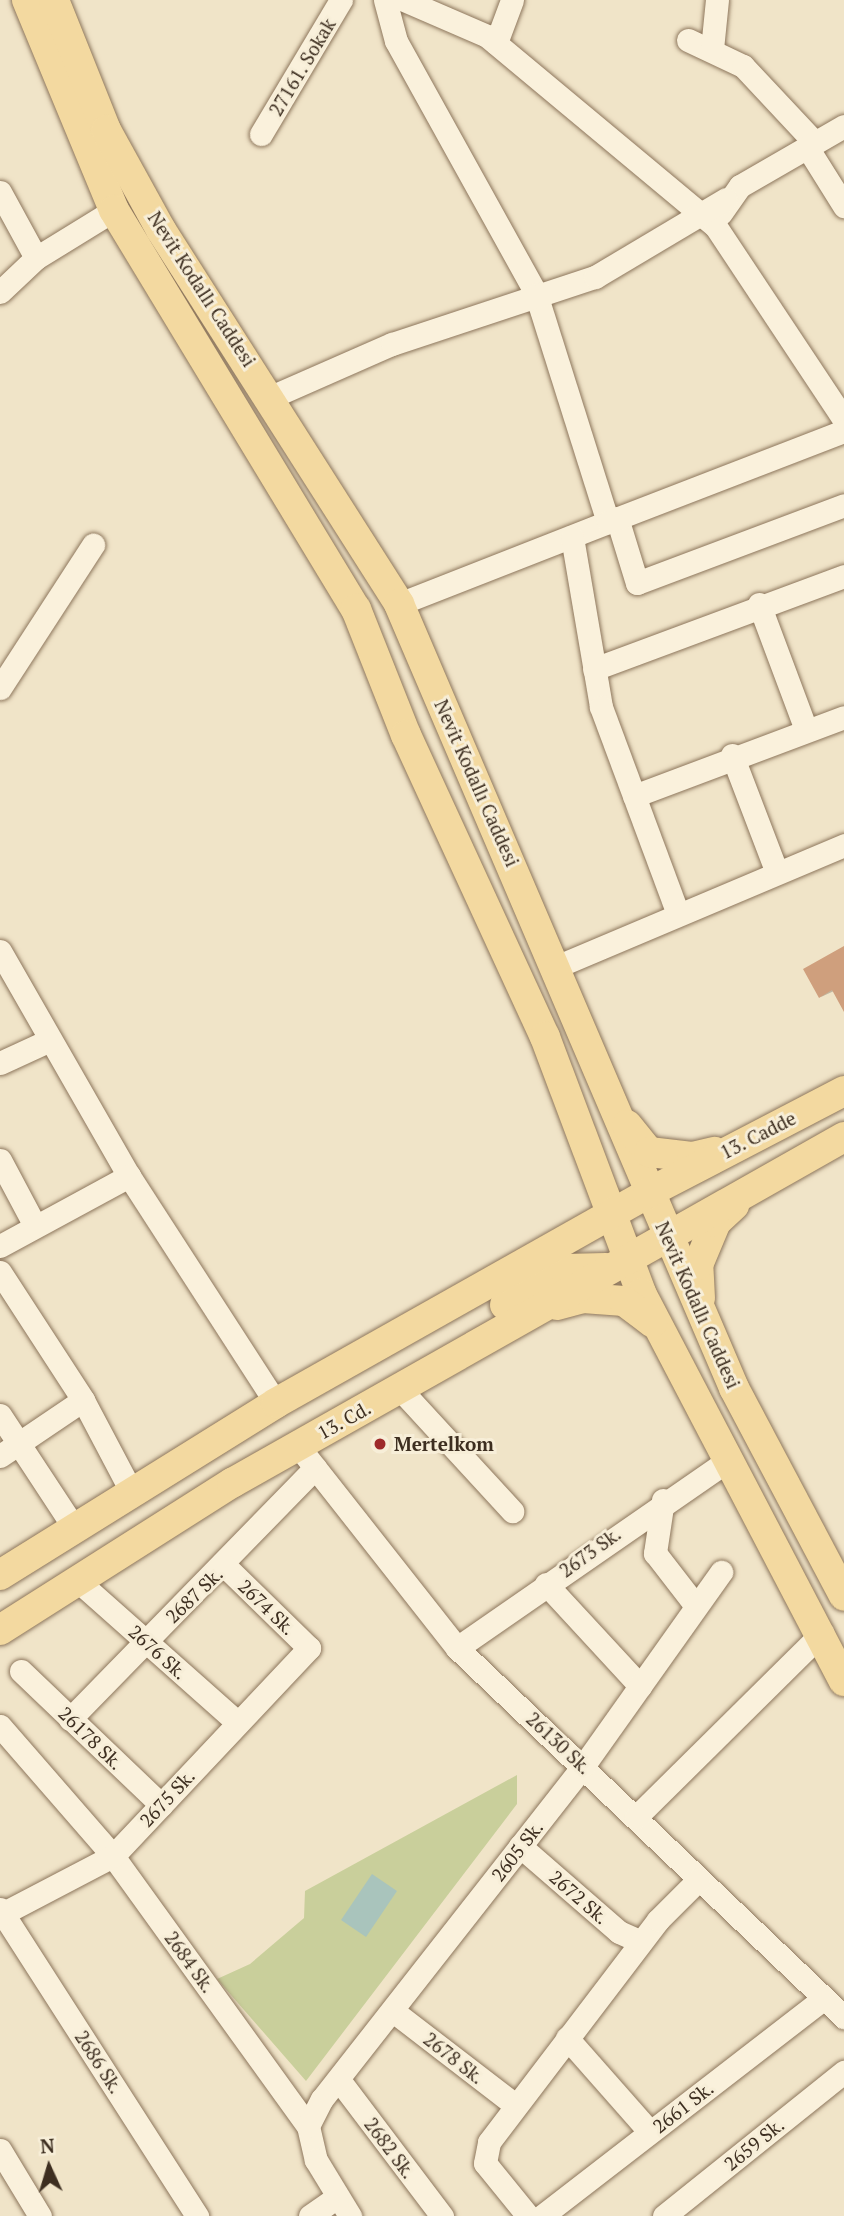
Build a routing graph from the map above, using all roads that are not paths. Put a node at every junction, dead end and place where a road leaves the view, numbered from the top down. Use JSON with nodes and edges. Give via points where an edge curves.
{"nodes":[{"id":1,"x":27,"y":0,"type":"edge"},
{"id":2,"x":54,"y":0,"type":"edge"},
{"id":3,"x":385,"y":0,"type":"edge"},
{"id":4,"x":404,"y":0,"type":"edge"},
{"id":5,"x":512,"y":0,"type":"edge"},
{"id":6,"x":718,"y":0,"type":"edge"},
{"id":7,"x":333,"y":3,"type":"edge"},
{"id":8,"x":435,"y":5,"type":"edge"},
{"id":9,"x":688,"y":40,"type":"dead end"},
{"id":10,"x":496,"y":43,"type":"junction"},
{"id":11,"x":712,"y":49,"type":"junction"},
{"id":12,"x":844,"y":126,"type":"edge"},
{"id":13,"x":261,"y":134,"type":"dead end"},
{"id":14,"x":811,"y":145,"type":"junction"},
{"id":15,"x":0,"y":191,"type":"edge"},
{"id":16,"x":726,"y":199,"type":"junction"},
{"id":17,"x":844,"y":206,"type":"edge"},
{"id":18,"x":114,"y":210,"type":"junction"},
{"id":19,"x":698,"y":211,"type":"junction"},
{"id":20,"x":716,"y":227,"type":"junction"},
{"id":21,"x":36,"y":258,"type":"junction"},
{"id":22,"x":0,"y":292,"type":"edge"},
{"id":23,"x":536,"y":294,"type":"junction"},
{"id":24,"x":271,"y":397,"type":"junction"},
{"id":25,"x":844,"y":420,"type":"edge"},
{"id":26,"x":844,"y":431,"type":"edge"},
{"id":27,"x":844,"y":505,"type":"edge"},
{"id":28,"x":612,"y":520,"type":"junction"},
{"id":29,"x":572,"y":537,"type":"junction"},
{"id":30,"x":93,"y":545,"type":"dead end"},
{"id":31,"x":844,"y":576,"type":"edge"},
{"id":32,"x":399,"y":604,"type":"junction"},
{"id":33,"x":760,"y":604,"type":"junction"},
{"id":34,"x":594,"y":669,"type":"junction"},
{"id":35,"x":0,"y":688,"type":"edge"},
{"id":36,"x":844,"y":717,"type":"edge"},
{"id":37,"x":806,"y":730,"type":"junction"},
{"id":38,"x":732,"y":755,"type":"junction"},
{"id":39,"x":634,"y":796,"type":"junction"},
{"id":40,"x":844,"y":845,"type":"edge"},
{"id":41,"x":776,"y":870,"type":"junction"},
{"id":42,"x":678,"y":914,"type":"junction"},
{"id":43,"x":0,"y":951,"type":"edge"},
{"id":44,"x":558,"y":966,"type":"junction"},
{"id":45,"x":50,"y":1040,"type":"junction"},
{"id":46,"x":0,"y":1063,"type":"edge"},
{"id":47,"x":844,"y":1091,"type":"edge"},
{"id":48,"x":611,"y":1105,"type":"junction"},
{"id":49,"x":791,"y":1118,"type":"junction"},
{"id":50,"x":844,"y":1137,"type":"edge"},
{"id":51,"x":738,"y":1145,"type":"junction"},
{"id":52,"x":0,"y":1160,"type":"edge"},
{"id":53,"x":129,"y":1176,"type":"junction"},
{"id":54,"x":660,"y":1187,"type":"junction"},
{"id":55,"x":752,"y":1188,"type":"junction"},
{"id":56,"x":609,"y":1215,"type":"junction"},
{"id":57,"x":34,"y":1224,"type":"junction"},
{"id":58,"x":667,"y":1236,"type":"junction"},
{"id":59,"x":0,"y":1246,"type":"edge"},
{"id":60,"x":617,"y":1262,"type":"junction"},
{"id":61,"x":680,"y":1266,"type":"junction"},
{"id":62,"x":0,"y":1272,"type":"edge"},
{"id":63,"x":533,"y":1311,"type":"junction"},
{"id":64,"x":700,"y":1312,"type":"junction"},
{"id":65,"x":659,"y":1328,"type":"junction"},
{"id":66,"x":478,"y":1344,"type":"junction"},
{"id":67,"x":732,"y":1383,"type":"junction"},
{"id":68,"x":400,"y":1389,"type":"junction"},
{"id":69,"x":83,"y":1400,"type":"junction"},
{"id":70,"x":276,"y":1403,"type":"junction"},
{"id":71,"x":0,"y":1415,"type":"edge"},
{"id":72,"x":9,"y":1450,"type":"edge"},
{"id":73,"x":306,"y":1457,"type":"junction"},
{"id":74,"x":727,"y":1461,"type":"junction"},
{"id":75,"x":132,"y":1493,"type":"junction"},
{"id":76,"x":663,"y":1500,"type":"junction"},
{"id":77,"x":512,"y":1511,"type":"dead end"},
{"id":78,"x":75,"y":1529,"type":"junction"},
{"id":79,"x":225,"y":1566,"type":"junction"},
{"id":80,"x":721,"y":1572,"type":"dead end"},
{"id":81,"x":0,"y":1575,"type":"edge"},
{"id":82,"x":78,"y":1581,"type":"junction"},
{"id":83,"x":546,"y":1584,"type":"junction"},
{"id":84,"x":844,"y":1597,"type":"edge"},
{"id":85,"x":696,"y":1605,"type":"junction"},
{"id":86,"x":0,"y":1630,"type":"edge"},
{"id":87,"x":822,"y":1633,"type":"junction"},
{"id":88,"x":146,"y":1641,"type":"junction"},
{"id":89,"x":309,"y":1648,"type":"joint"},
{"id":90,"x":457,"y":1648,"type":"junction"},
{"id":91,"x":21,"y":1671,"type":"dead end"},
{"id":92,"x":844,"y":1681,"type":"edge"},
{"id":93,"x":640,"y":1686,"type":"junction"},
{"id":94,"x":70,"y":1719,"type":"junction"},
{"id":95,"x":237,"y":1722,"type":"junction"},
{"id":96,"x":0,"y":1726,"type":"edge"},
{"id":97,"x":584,"y":1765,"type":"junction"},
{"id":98,"x":161,"y":1805,"type":"junction"},
{"id":99,"x":636,"y":1817,"type":"junction"},
{"id":100,"x":520,"y":1846,"type":"junction"},
{"id":101,"x":113,"y":1856,"type":"junction"},
{"id":102,"x":698,"y":1880,"type":"junction"},
{"id":103,"x":1,"y":1913,"type":"edge"},
{"id":104,"x":641,"y":1942,"type":"junction"},
{"id":105,"x":824,"y":1998,"type":"junction"},
{"id":106,"x":393,"y":2011,"type":"junction"},
{"id":107,"x":844,"y":2017,"type":"edge"},
{"id":108,"x":566,"y":2038,"type":"junction"},
{"id":109,"x":844,"y":2072,"type":"edge"},
{"id":110,"x":339,"y":2080,"type":"junction"},
{"id":111,"x":515,"y":2105,"type":"junction"},
{"id":112,"x":308,"y":2126,"type":"junction"},
{"id":113,"x":650,"y":2132,"type":"junction"},
{"id":114,"x":0,"y":2150,"type":"edge"},
{"id":115,"x":337,"y":2197,"type":"junction"},
{"id":116,"x":40,"y":2216,"type":"edge"},
{"id":117,"x":197,"y":2216,"type":"edge"},
{"id":118,"x":310,"y":2216,"type":"edge"},
{"id":119,"x":350,"y":2216,"type":"edge"},
{"id":120,"x":442,"y":2216,"type":"edge"},
{"id":121,"x":528,"y":2216,"type":"edge"},
{"id":122,"x":542,"y":2216,"type":"edge"},
{"id":123,"x":664,"y":2216,"type":"edge"}],
"edges":[{"from":1,"to":18,"type":"main road","name":"Nevit Kodallı Caddesi"},
{"from":2,"to":24,"type":"main road","name":"Nevit Kodallı Caddesi","via":[[106,130],[161,230]]},
{"from":3,"to":23,"type":"street","via":[[396,41]]},
{"from":4,"to":8,"type":"street"},
{"from":5,"to":10,"type":"street"},
{"from":6,"to":11,"type":"street"},
{"from":7,"to":13,"type":"street","name":"27161. Sokak"},
{"from":8,"to":10,"type":"street"},
{"from":9,"to":11,"type":"street"},
{"from":10,"to":19,"type":"street"},
{"from":11,"to":14,"type":"street","via":[[743,66]]},
{"from":12,"to":14,"type":"street"},
{"from":14,"to":16,"type":"street"},
{"from":14,"to":17,"type":"street"},
{"from":15,"to":21,"type":"street"},
{"from":16,"to":19,"type":"street"},
{"from":16,"to":20,"type":"street"},
{"from":18,"to":21,"type":"street"},
{"from":18,"to":56,"type":"main road","name":"Nevit Kodallı Caddesi","via":[[356,609],[406,735],[545,1037]]},
{"from":19,"to":20,"type":"street"},
{"from":19,"to":23,"type":"street","via":[[595,277]]},
{"from":20,"to":25,"type":"street"},
{"from":21,"to":22,"type":"street"},
{"from":23,"to":24,"type":"street","via":[[392,344]]},
{"from":23,"to":28,"type":"street"},
{"from":24,"to":32,"type":"main road","name":"Nevit Kodallı Caddesi"},
{"from":26,"to":28,"type":"street"},
{"from":27,"to":28,"type":"street","via":[[637,583]]},
{"from":28,"to":29,"type":"street"},
{"from":29,"to":32,"type":"street"},
{"from":29,"to":34,"type":"street"},
{"from":30,"to":35,"type":"street"},
{"from":31,"to":33,"type":"street"},
{"from":32,"to":44,"type":"main road","name":"Nevit Kodallı Caddesi"},
{"from":33,"to":34,"type":"street"},
{"from":33,"to":37,"type":"street"},
{"from":34,"to":39,"type":"street"},
{"from":36,"to":37,"type":"street"},
{"from":37,"to":38,"type":"street"},
{"from":38,"to":39,"type":"street"},
{"from":38,"to":41,"type":"street"},
{"from":39,"to":42,"type":"street"},
{"from":40,"to":41,"type":"street"},
{"from":41,"to":42,"type":"street"},
{"from":42,"to":44,"type":"street"},
{"from":43,"to":45,"type":"street"},
{"from":44,"to":48,"type":"main road","name":"Nevit Kodallı Caddesi"},
{"from":45,"to":46,"type":"street"},
{"from":45,"to":53,"type":"street"},
{"from":47,"to":49,"type":"main road","name":"13. Cadde"},
{"from":48,"to":51,"type":"main road","via":[[649,1152],[692,1157]]},
{"from":48,"to":54,"type":"main road","name":"Nevit Kodallı Caddesi"},
{"from":49,"to":51,"type":"main road","name":"13. Cadde"},
{"from":49,"to":54,"type":"main road","via":[[772,1146],[702,1182]]},
{"from":50,"to":55,"type":"main road"},
{"from":51,"to":54,"type":"main road","name":"13. Cadde"},
{"from":52,"to":57,"type":"street"},
{"from":53,"to":57,"type":"street"},
{"from":53,"to":70,"type":"street"},
{"from":54,"to":56,"type":"main road"},
{"from":54,"to":58,"type":"main road","name":"Nevit Kodallı Caddesi"},
{"from":55,"to":58,"type":"main road","name":"13. Cd."},
{"from":55,"to":64,"type":"main road","via":[[716,1222],[698,1265]]},
{"from":56,"to":60,"type":"main road","name":"Nevit Kodallı Caddesi"},
{"from":56,"to":70,"type":"main road"},
{"from":57,"to":59,"type":"street"},
{"from":58,"to":60,"type":"main road","name":"13. Cd."},
{"from":58,"to":61,"type":"main road","name":"Nevit Kodallı Caddesi"},
{"from":60,"to":63,"type":"main road","name":"13. Cd."},
{"from":60,"to":65,"type":"main road","name":"Nevit Kodallı Caddesi","via":[[641,1293]]},
{"from":60,"to":66,"type":"main road","via":[[564,1269],[493,1312]]},
{"from":61,"to":64,"type":"main road","name":"Nevit Kodallı Caddesi"},
{"from":61,"to":67,"type":"main road","via":[[678,1302],[706,1360]]},
{"from":62,"to":69,"type":"street"},
{"from":63,"to":65,"type":"main road","via":[[583,1298],[624,1301]]},
{"from":63,"to":66,"type":"main road","name":"13. Cd."},
{"from":64,"to":67,"type":"main road","name":"Nevit Kodallı Caddesi"},
{"from":65,"to":74,"type":"main road","name":"Nevit Kodallı Caddesi"},
{"from":66,"to":68,"type":"main road","name":"13. Cd."},
{"from":67,"to":84,"type":"main road","name":"Nevit Kodallı Caddesi"},
{"from":68,"to":73,"type":"main road","name":"13. Cd."},
{"from":68,"to":77,"type":"street"},
{"from":69,"to":72,"type":"street"},
{"from":69,"to":75,"type":"street"},
{"from":70,"to":75,"type":"main road"},
{"from":71,"to":72,"type":"street"},
{"from":72,"to":78,"type":"street"},
{"from":73,"to":79,"type":"street","name":"2687 Sk."},
{"from":73,"to":82,"type":"main road","name":"13. Cd."},
{"from":73,"to":90,"type":"street","name":"26130 Sk."},
{"from":74,"to":76,"type":"street","name":"2673 Sk."},
{"from":74,"to":87,"type":"main road","name":"Nevit Kodallı Caddesi"},
{"from":75,"to":78,"type":"main road"},
{"from":76,"to":83,"type":"street","name":"2673 Sk."},
{"from":76,"to":85,"type":"street","via":[[655,1553]]},
{"from":78,"to":81,"type":"main road"},
{"from":79,"to":88,"type":"street","name":"2687 Sk."},
{"from":79,"to":89,"type":"street","name":"2674 Sk."},
{"from":80,"to":85,"type":"street","name":"2605 Sk."},
{"from":82,"to":86,"type":"main road","name":"13. Cd."},
{"from":82,"to":88,"type":"street","name":"2676 Sk."},
{"from":83,"to":90,"type":"street","name":"2673 Sk."},
{"from":83,"to":93,"type":"street"},
{"from":85,"to":93,"type":"street","name":"2605 Sk."},
{"from":87,"to":92,"type":"main road","name":"Nevit Kodallı Caddesi"},
{"from":87,"to":99,"type":"street"},
{"from":88,"to":94,"type":"street","name":"2687 Sk."},
{"from":88,"to":95,"type":"street","name":"2676 Sk."},
{"from":89,"to":95,"type":"street","name":"2675 Sk."},
{"from":90,"to":97,"type":"street","name":"26130 Sk."},
{"from":91,"to":94,"type":"street","name":"26178 Sk."},
{"from":93,"to":97,"type":"street","name":"2605 Sk."},
{"from":94,"to":98,"type":"street","name":"26178 Sk."},
{"from":95,"to":98,"type":"street","name":"2675 Sk."},
{"from":96,"to":101,"type":"street","name":"2684 Sk."},
{"from":97,"to":99,"type":"street","name":"26130 Sk."},
{"from":97,"to":100,"type":"street","name":"2605 Sk."},
{"from":98,"to":101,"type":"street","name":"2675 Sk."},
{"from":99,"to":102,"type":"street","name":"26130 Sk."},
{"from":100,"to":104,"type":"street","name":"2672 Sk.","via":[[619,1932]]},
{"from":100,"to":106,"type":"street","name":"2605 Sk."},
{"from":101,"to":103,"type":"street","name":"2675 Sk."},
{"from":101,"to":112,"type":"street","name":"2684 Sk."},
{"from":102,"to":104,"type":"street"},
{"from":102,"to":105,"type":"street","name":"26130 Sk."},
{"from":103,"to":117,"type":"street","name":"2686 Sk."},
{"from":104,"to":108,"type":"street"},
{"from":105,"to":107,"type":"street","name":"26130 Sk."},
{"from":105,"to":113,"type":"street","name":"2661 Sk."},
{"from":106,"to":110,"type":"street","name":"2605 Sk."},
{"from":106,"to":111,"type":"street","name":"2678 Sk."},
{"from":108,"to":111,"type":"street"},
{"from":108,"to":113,"type":"street"},
{"from":109,"to":123,"type":"street","name":"2659 Sk."},
{"from":110,"to":112,"type":"street","name":"2605 Sk."},
{"from":110,"to":120,"type":"street","name":"2682 Sk."},
{"from":111,"to":121,"type":"street","via":[[489,2142],[485,2163]]},
{"from":112,"to":115,"type":"street","name":"2684 Sk.","via":[[316,2160]]},
{"from":113,"to":122,"type":"street","name":"2661 Sk."},
{"from":114,"to":116,"type":"street"},
{"from":115,"to":118,"type":"street"},
{"from":115,"to":119,"type":"street","name":"2684 Sk."}]}
